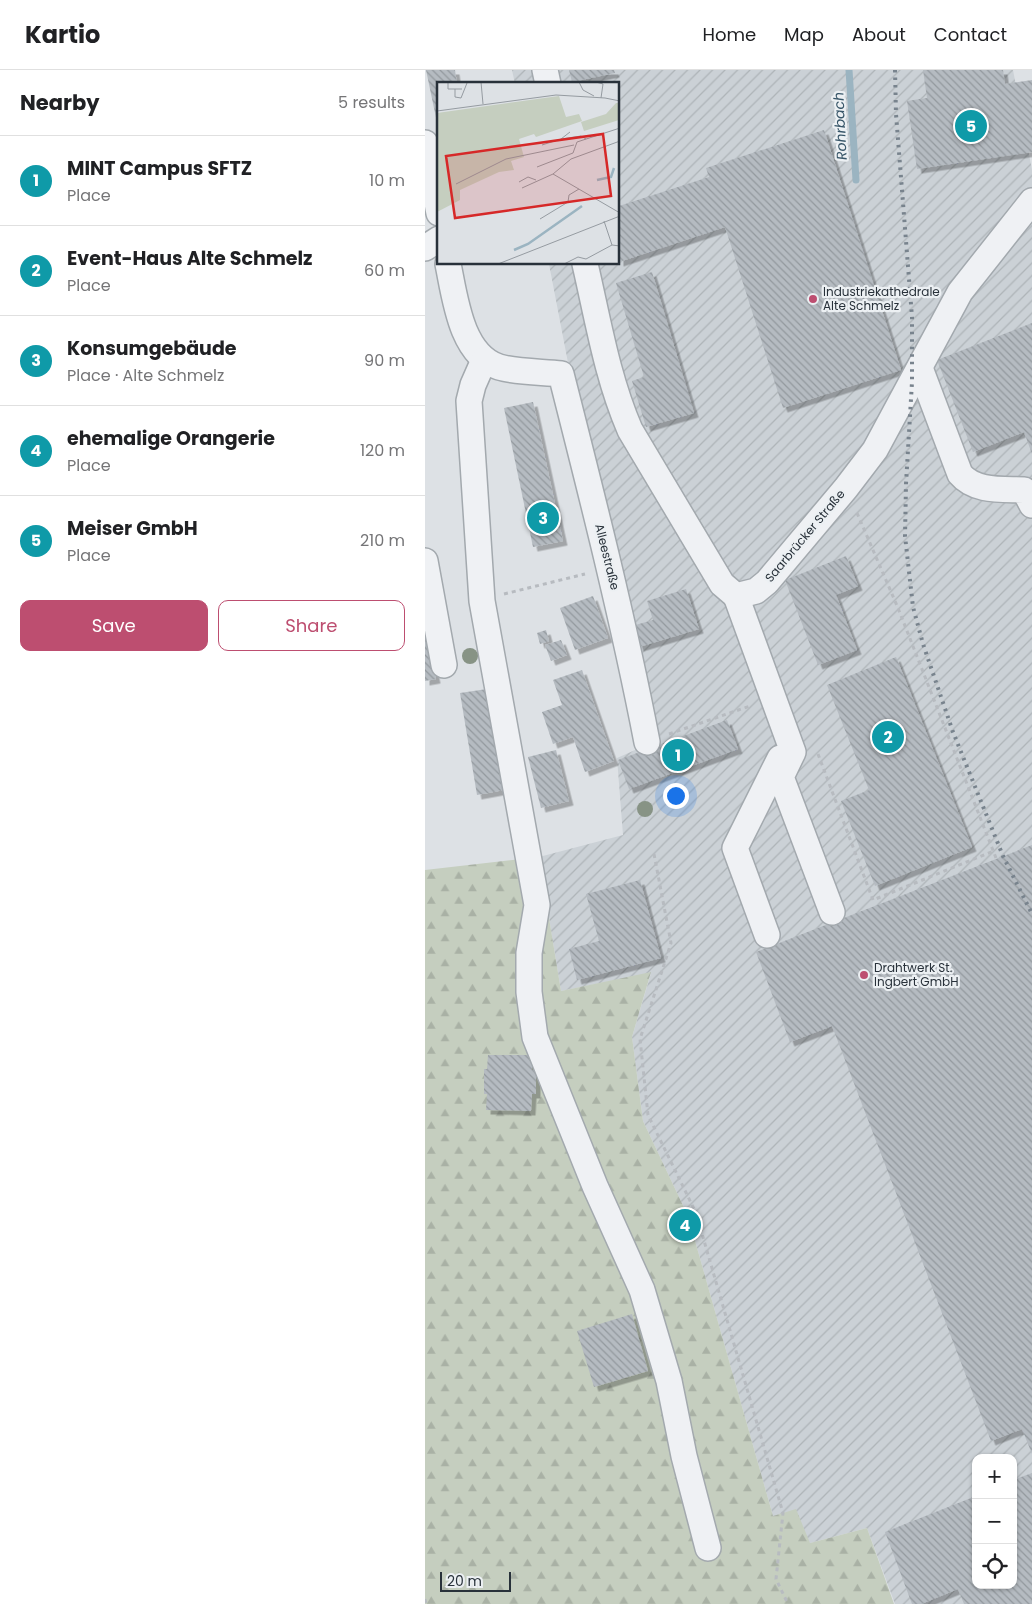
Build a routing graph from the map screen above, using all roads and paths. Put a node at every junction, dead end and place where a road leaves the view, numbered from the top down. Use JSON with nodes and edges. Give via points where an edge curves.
{"nodes":[{"id":1,"x":425,"y":143,"type":"edge"},
{"id":2,"x":1032,"y":201,"type":"edge"},
{"id":3,"x":437,"y":203,"type":"edge"},
{"id":4,"x":437,"y":240,"type":"edge"},
{"id":5,"x":425,"y":248,"type":"edge"},
{"id":6,"x":449,"y":265,"type":"edge"},
{"id":7,"x":585,"y":265,"type":"edge"},
{"id":8,"x":484,"y":360,"type":"junction"},
{"id":9,"x":920,"y":368,"type":"junction"},
{"id":10,"x":846,"y":488,"type":"junction"},
{"id":11,"x":1032,"y":505,"type":"edge"},
{"id":12,"x":425,"y":561,"type":"edge"},
{"id":13,"x":610,"y":568,"type":"junction"},
{"id":14,"x":520,"y":590,"type":"dead end"},
{"id":15,"x":736,"y":596,"type":"junction"},
{"id":16,"x":444,"y":665,"type":"dead end"},
{"id":17,"x":773,"y":697,"type":"junction"},
{"id":18,"x":647,"y":742,"type":"joint"},
{"id":19,"x":815,"y":745,"type":"dead end"},
{"id":20,"x":780,"y":758,"type":"dead end"},
{"id":21,"x":994,"y":851,"type":"junction"},
{"id":22,"x":654,"y":854,"type":"dead end"},
{"id":23,"x":996,"y":858,"type":"dead end"},
{"id":24,"x":832,"y":912,"type":"dead end"},
{"id":25,"x":767,"y":935,"type":"dead end"},
{"id":26,"x":708,"y":1548,"type":"dead end"},
{"id":27,"x":425,"y":1599,"type":"edge"},
{"id":28,"x":426,"y":1604,"type":"edge"},
{"id":29,"x":788,"y":1604,"type":"edge"}],
"edges":[{"from":1,"to":3,"type":"street"},
{"from":2,"to":9,"type":"street","name":"Saarbrücker Straße","via":[[961,292]]},
{"from":4,"to":5,"type":"street"},
{"from":6,"to":8,"type":"street","via":[[461,320],[472,345]]},
{"from":7,"to":15,"type":"street","via":[[610,375],[630,430],[722,584]]},
{"from":8,"to":13,"type":"street","name":"Alleestraße","via":[[500,367],[561,374]]},
{"from":8,"to":26,"type":"street","via":[[469,400],[482,601],[537,905],[529,953],[529,992],[535,1036],[595,1186],[642,1290],[669,1381]]},
{"from":9,"to":10,"type":"street","name":"Saarbrücker Straße","via":[[875,450]]},
{"from":9,"to":11,"type":"street","via":[[960,474],[977,486],[1024,490]]},
{"from":10,"to":15,"type":"street","name":"Saarbrücker Straße","via":[[767,582],[756,591]]},
{"from":10,"to":21,"type":"path","via":[[898,608]]},
{"from":12,"to":16,"type":"street"},
{"from":13,"to":14,"type":"path"},
{"from":13,"to":18,"type":"street","name":"Alleestraße"},
{"from":15,"to":17,"type":"street"},
{"from":17,"to":18,"type":"path"},
{"from":17,"to":24,"type":"street","via":[[793,752],[781,777]]},
{"from":19,"to":21,"type":"path","via":[[873,900]]},
{"from":20,"to":25,"type":"street","via":[[735,848]]},
{"from":21,"to":23,"type":"path"},
{"from":22,"to":29,"type":"path","via":[[671,943],[640,1039],[648,1115],[697,1213],[783,1513],[776,1579]]},
{"from":27,"to":28,"type":"path"}]}
